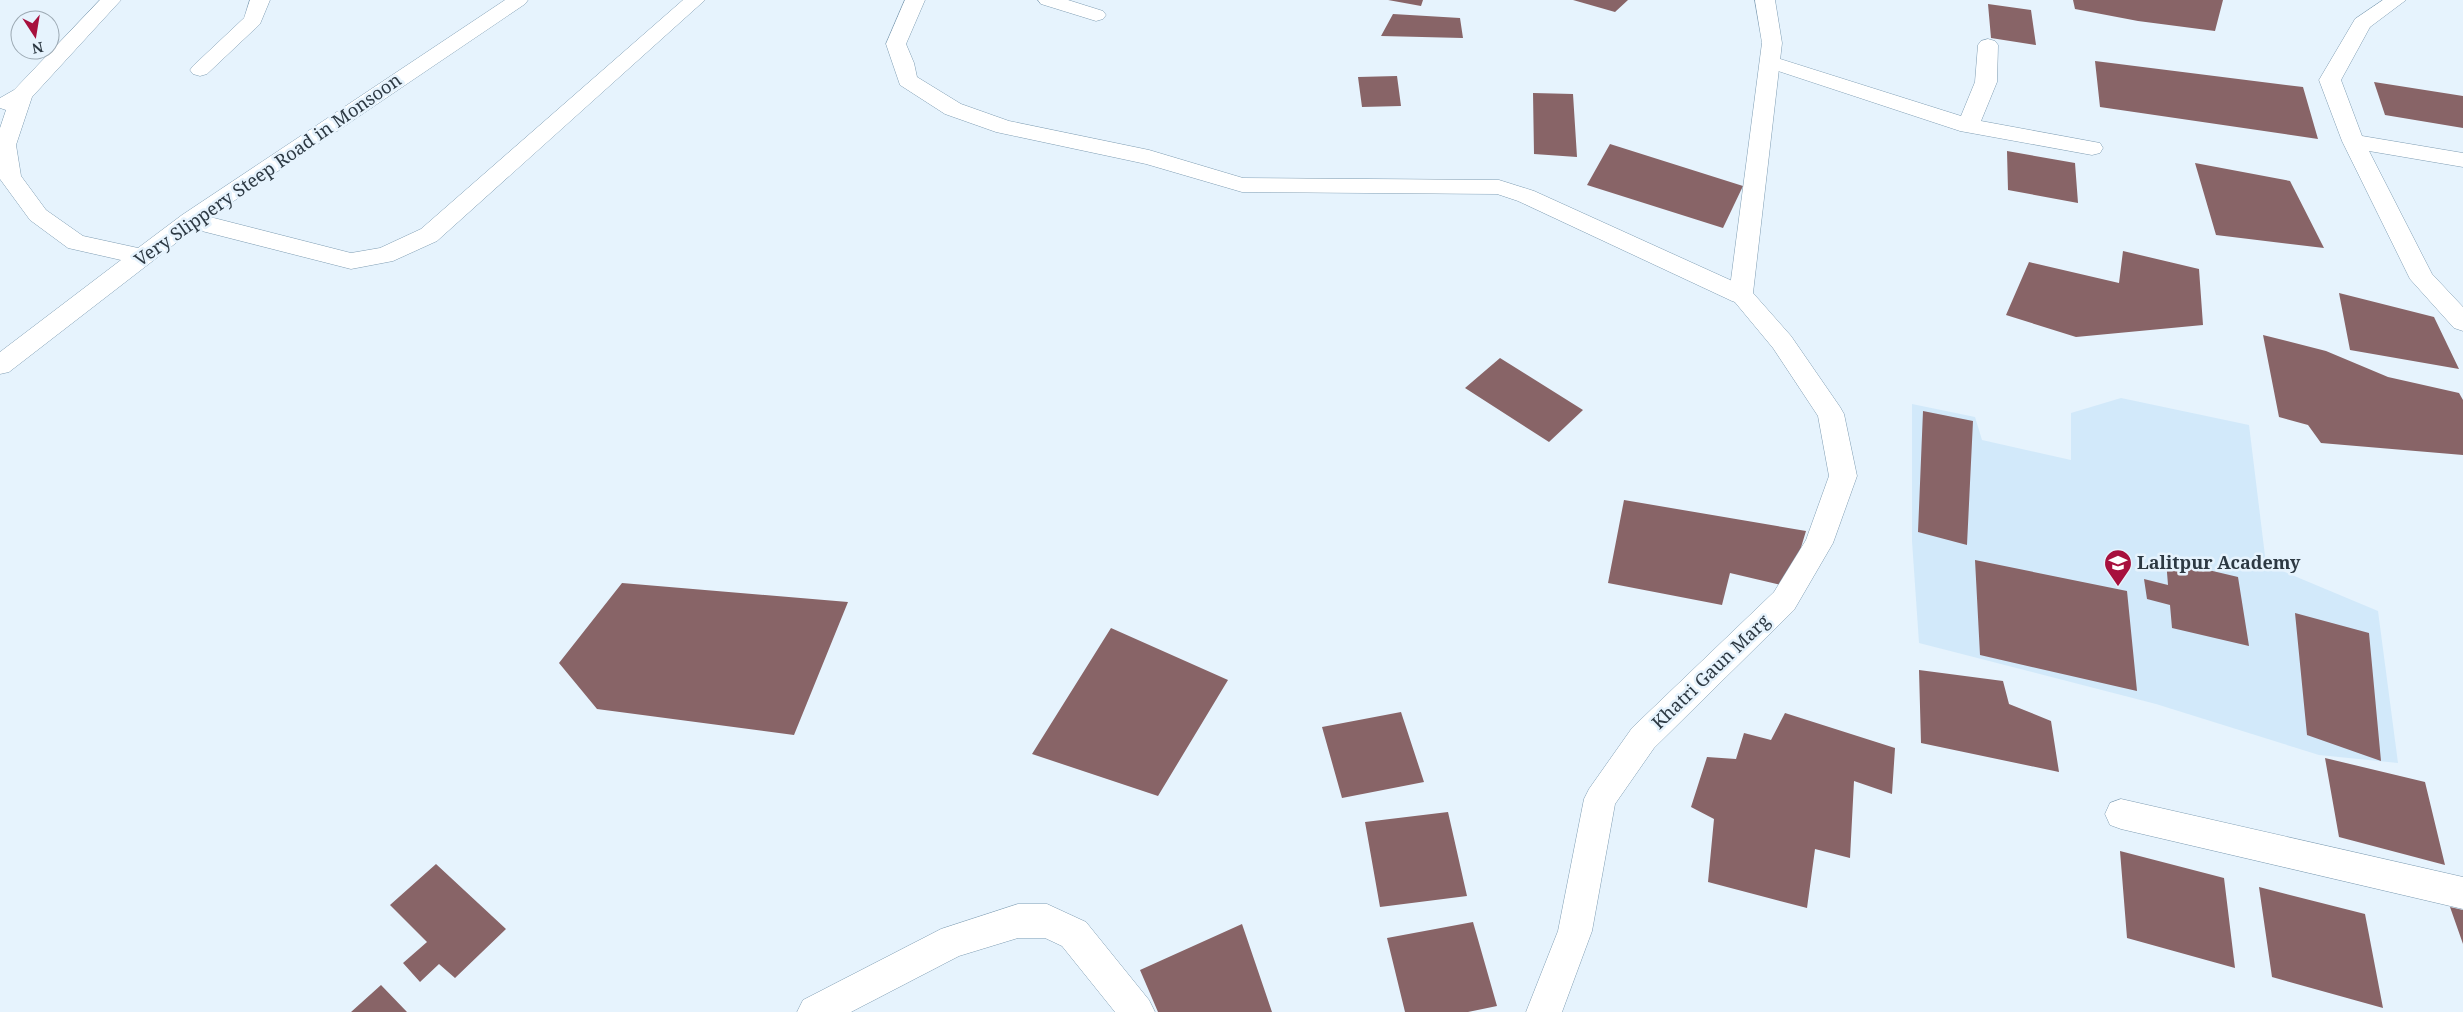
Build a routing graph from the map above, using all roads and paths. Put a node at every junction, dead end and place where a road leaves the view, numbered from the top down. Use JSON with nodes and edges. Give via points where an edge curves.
{"nodes":[{"id":1,"x":111,"y":0,"type":"edge"},
{"id":2,"x":260,"y":0,"type":"edge"},
{"id":3,"x":518,"y":0,"type":"edge"},
{"id":4,"x":695,"y":0,"type":"edge"},
{"id":5,"x":910,"y":0,"type":"edge"},
{"id":6,"x":1048,"y":0,"type":"edge"},
{"id":7,"x":1765,"y":0,"type":"edge"},
{"id":8,"x":2396,"y":0,"type":"edge"},
{"id":9,"x":1096,"y":15,"type":"dead end"},
{"id":10,"x":1988,"y":45,"type":"dead end"},
{"id":11,"x":1770,"y":62,"type":"junction"},
{"id":12,"x":200,"y":70,"type":"dead end"},
{"id":13,"x":22,"y":95,"type":"junction"},
{"id":14,"x":0,"y":106,"type":"edge"},
{"id":15,"x":1968,"y":126,"type":"junction"},
{"id":16,"x":2353,"y":141,"type":"junction"},
{"id":17,"x":2092,"y":148,"type":"dead end"},
{"id":18,"x":2463,"y":160,"type":"edge"},
{"id":19,"x":190,"y":220,"type":"junction"},
{"id":20,"x":142,"y":257,"type":"junction"},
{"id":21,"x":1741,"y":295,"type":"junction"},
{"id":22,"x":2463,"y":322,"type":"edge"},
{"id":23,"x":0,"y":365,"type":"edge"},
{"id":24,"x":2121,"y":814,"type":"dead end"},
{"id":25,"x":2463,"y":892,"type":"edge"},
{"id":26,"x":815,"y":1012,"type":"edge"},
{"id":27,"x":1137,"y":1012,"type":"edge"},
{"id":28,"x":1544,"y":1012,"type":"edge"}],
"edges":[{"from":1,"to":13,"type":"street"},
{"from":2,"to":12,"type":"street","via":[[253,20]]},
{"from":3,"to":19,"type":"street","name":"Very Slippery Steep Road in Monsoon"},
{"from":4,"to":19,"type":"street","via":[[429,236],[385,255],[352,261]]},
{"from":5,"to":21,"type":"street","via":[[896,44],[907,80],[953,109],[1004,127],[1149,157],[1242,185],[1499,187],[1526,196]]},
{"from":6,"to":9,"type":"street"},
{"from":7,"to":11,"type":"street","via":[[1772,43]]},
{"from":8,"to":16,"type":"street","via":[[2362,23],[2330,80]]},
{"from":10,"to":15,"type":"street","via":[[1986,82]]},
{"from":11,"to":15,"type":"street"},
{"from":11,"to":21,"type":"street"},
{"from":13,"to":14,"type":"street"},
{"from":13,"to":20,"type":"street","via":[[4,146],[10,177],[38,215],[76,242]]},
{"from":15,"to":17,"type":"street"},
{"from":16,"to":18,"type":"street"},
{"from":16,"to":22,"type":"street","via":[[2422,279]]},
{"from":19,"to":20,"type":"street","name":"Very Slippery Steep Road in Monsoon"},
{"from":20,"to":23,"type":"street","name":"Very Slippery Steep Road in Monsoon"},
{"from":21,"to":28,"type":"street","name":"Khatri Gaun Marg","via":[[1782,342],[1830,414],[1843,476],[1818,543],[1784,601],[1643,738],[1600,799],[1575,931]]},
{"from":24,"to":25,"type":"street"},
{"from":26,"to":27,"type":"street","via":[[953,942],[1018,921],[1047,921],[1074,934]]}]}
